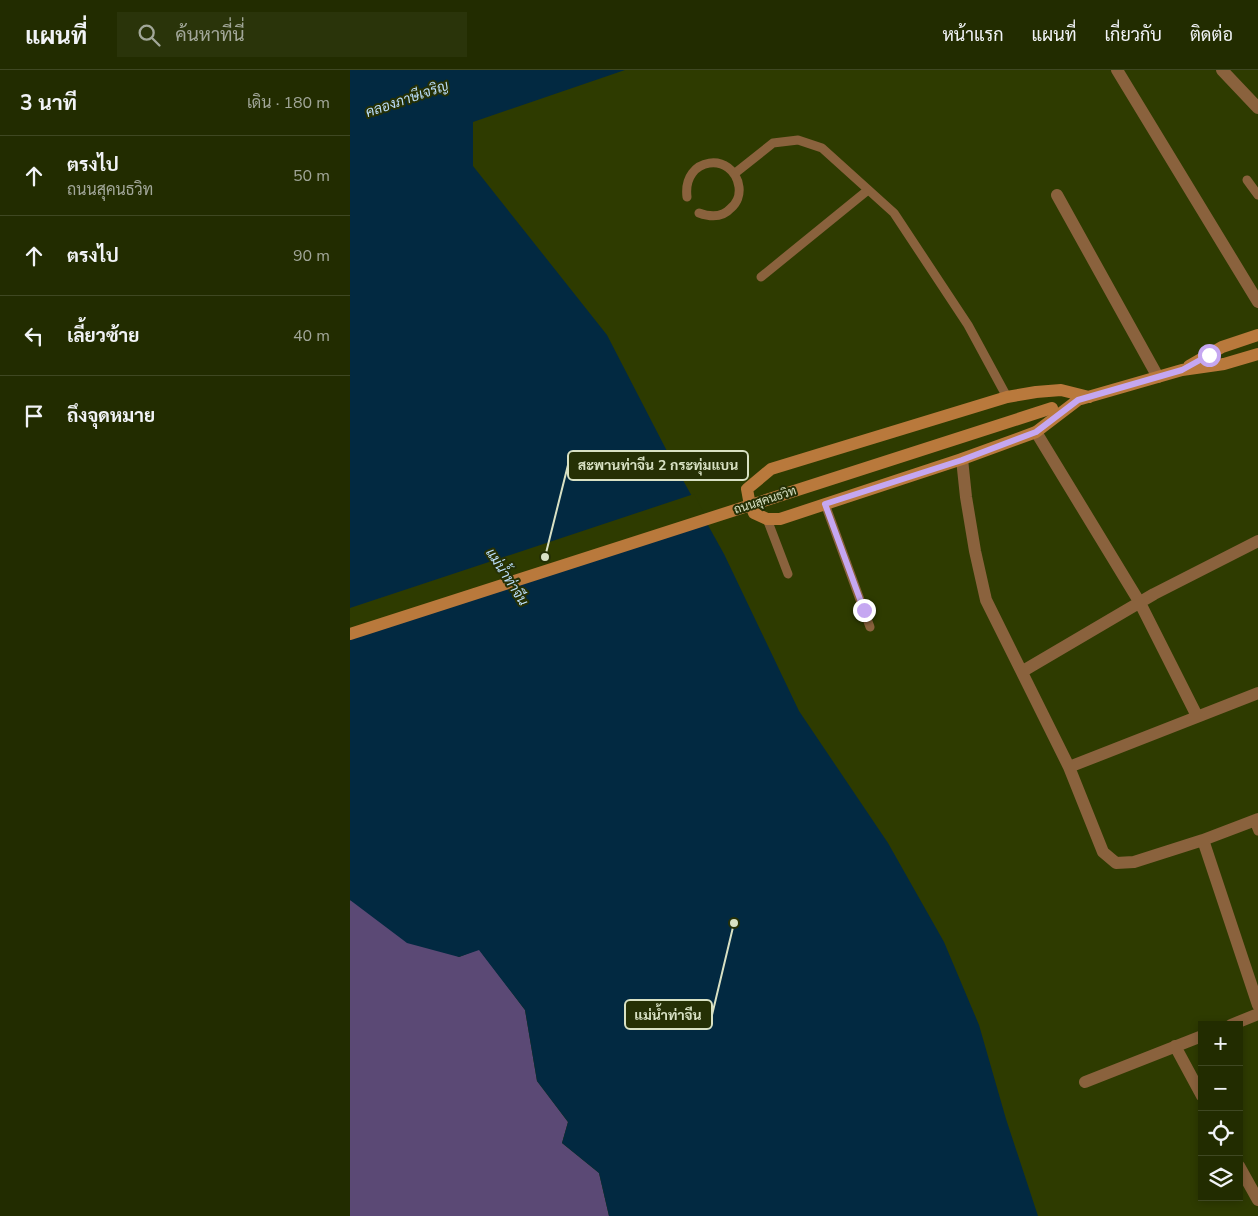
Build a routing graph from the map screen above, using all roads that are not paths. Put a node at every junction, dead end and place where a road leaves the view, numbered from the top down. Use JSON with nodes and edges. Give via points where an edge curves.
{"nodes":[{"id":1,"x":1117,"y":70,"type":"edge"},
{"id":2,"x":1222,"y":70,"type":"edge"},
{"id":3,"x":1258,"y":108,"type":"edge"},
{"id":4,"x":734,"y":174,"type":"junction"},
{"id":5,"x":1247,"y":180,"type":"dead end"},
{"id":6,"x":868,"y":190,"type":"junction"},
{"id":7,"x":1056,"y":195,"type":"dead end"},
{"id":8,"x":1258,"y":195,"type":"edge"},
{"id":9,"x":686,"y":197,"type":"dead end"},
{"id":10,"x":699,"y":213,"type":"dead end"},
{"id":11,"x":761,"y":277,"type":"dead end"},
{"id":12,"x":1258,"y":302,"type":"edge"},
{"id":13,"x":1258,"y":335,"type":"edge"},
{"id":14,"x":1258,"y":354,"type":"edge"},
{"id":15,"x":1182,"y":370,"type":"junction"},
{"id":16,"x":1158,"y":377,"type":"junction"},
{"id":17,"x":1007,"y":397,"type":"junction"},
{"id":18,"x":1084,"y":398,"type":"junction"},
{"id":19,"x":1036,"y":432,"type":"junction"},
{"id":20,"x":962,"y":460,"type":"junction"},
{"id":21,"x":825,"y":504,"type":"junction"},
{"id":22,"x":767,"y":518,"type":"junction"},
{"id":23,"x":1258,"y":541,"type":"edge"},
{"id":24,"x":788,"y":574,"type":"dead end"},
{"id":25,"x":1140,"y":603,"type":"junction"},
{"id":26,"x":870,"y":628,"type":"dead end"},
{"id":27,"x":350,"y":634,"type":"edge"},
{"id":28,"x":1023,"y":671,"type":"junction"},
{"id":29,"x":1258,"y":693,"type":"edge"},
{"id":30,"x":1197,"y":716,"type":"junction"},
{"id":31,"x":1069,"y":768,"type":"junction"},
{"id":32,"x":1257,"y":824,"type":"edge"},
{"id":33,"x":1203,"y":840,"type":"junction"},
{"id":34,"x":1258,"y":1005,"type":"edge"},
{"id":35,"x":1258,"y":1014,"type":"edge"},
{"id":36,"x":1241,"y":1021,"type":"edge"},
{"id":37,"x":1198,"y":1037,"type":"edge"},
{"id":38,"x":1175,"y":1046,"type":"junction"},
{"id":39,"x":1085,"y":1082,"type":"dead end"},
{"id":40,"x":1198,"y":1089,"type":"edge"},
{"id":41,"x":1243,"y":1173,"type":"edge"},
{"id":42,"x":1258,"y":1200,"type":"edge"}],
"edges":[{"from":1,"to":12,"type":"street"},
{"from":2,"to":3,"type":"street"},
{"from":4,"to":6,"type":"lane","via":[[773,143],[798,140],[822,148]]},
{"from":4,"to":9,"type":"lane","via":[[720,164],[701,165],[689,176]]},
{"from":4,"to":10,"type":"lane","via":[[740,191],[735,205],[717,216]]},
{"from":5,"to":8,"type":"lane"},
{"from":6,"to":11,"type":"lane"},
{"from":6,"to":17,"type":"lane","via":[[894,212],[919,249],[968,325]]},
{"from":7,"to":16,"type":"street"},
{"from":13,"to":15,"type":"main road","name":"ถนนสุคนธวิท","via":[[1222,347]]},
{"from":14,"to":15,"type":"main road","name":"ถนนสุคนธวิท","via":[[1224,364]]},
{"from":15,"to":16,"type":"main road","name":"ถนนสุคนธวิท"},
{"from":16,"to":18,"type":"main road","name":"ถนนสุคนธวิท"},
{"from":17,"to":18,"type":"main road","via":[[1061,390]]},
{"from":17,"to":22,"type":"main road","via":[[771,469],[747,489],[754,513]]},
{"from":18,"to":19,"type":"main road"},
{"from":18,"to":27,"type":"main road","name":"ถนนสุคนธวิท","bridge":true},
{"from":19,"to":20,"type":"main road"},
{"from":19,"to":25,"type":"street"},
{"from":20,"to":21,"type":"main road"},
{"from":20,"to":28,"type":"street","via":[[974,551],[986,600]]},
{"from":21,"to":22,"type":"main road","via":[[780,518]]},
{"from":21,"to":26,"type":"lane"},
{"from":22,"to":24,"type":"lane"},
{"from":23,"to":25,"type":"street"},
{"from":25,"to":28,"type":"street"},
{"from":25,"to":30,"type":"street"},
{"from":28,"to":31,"type":"street"},
{"from":29,"to":30,"type":"street"},
{"from":30,"to":31,"type":"street"},
{"from":31,"to":33,"type":"street","via":[[1103,852],[1116,863],[1134,862]]},
{"from":32,"to":33,"type":"street"},
{"from":33,"to":34,"type":"street"},
{"from":35,"to":36,"type":"street"},
{"from":37,"to":38,"type":"street"},
{"from":38,"to":39,"type":"street"},
{"from":38,"to":40,"type":"street"},
{"from":41,"to":42,"type":"street"}]}
